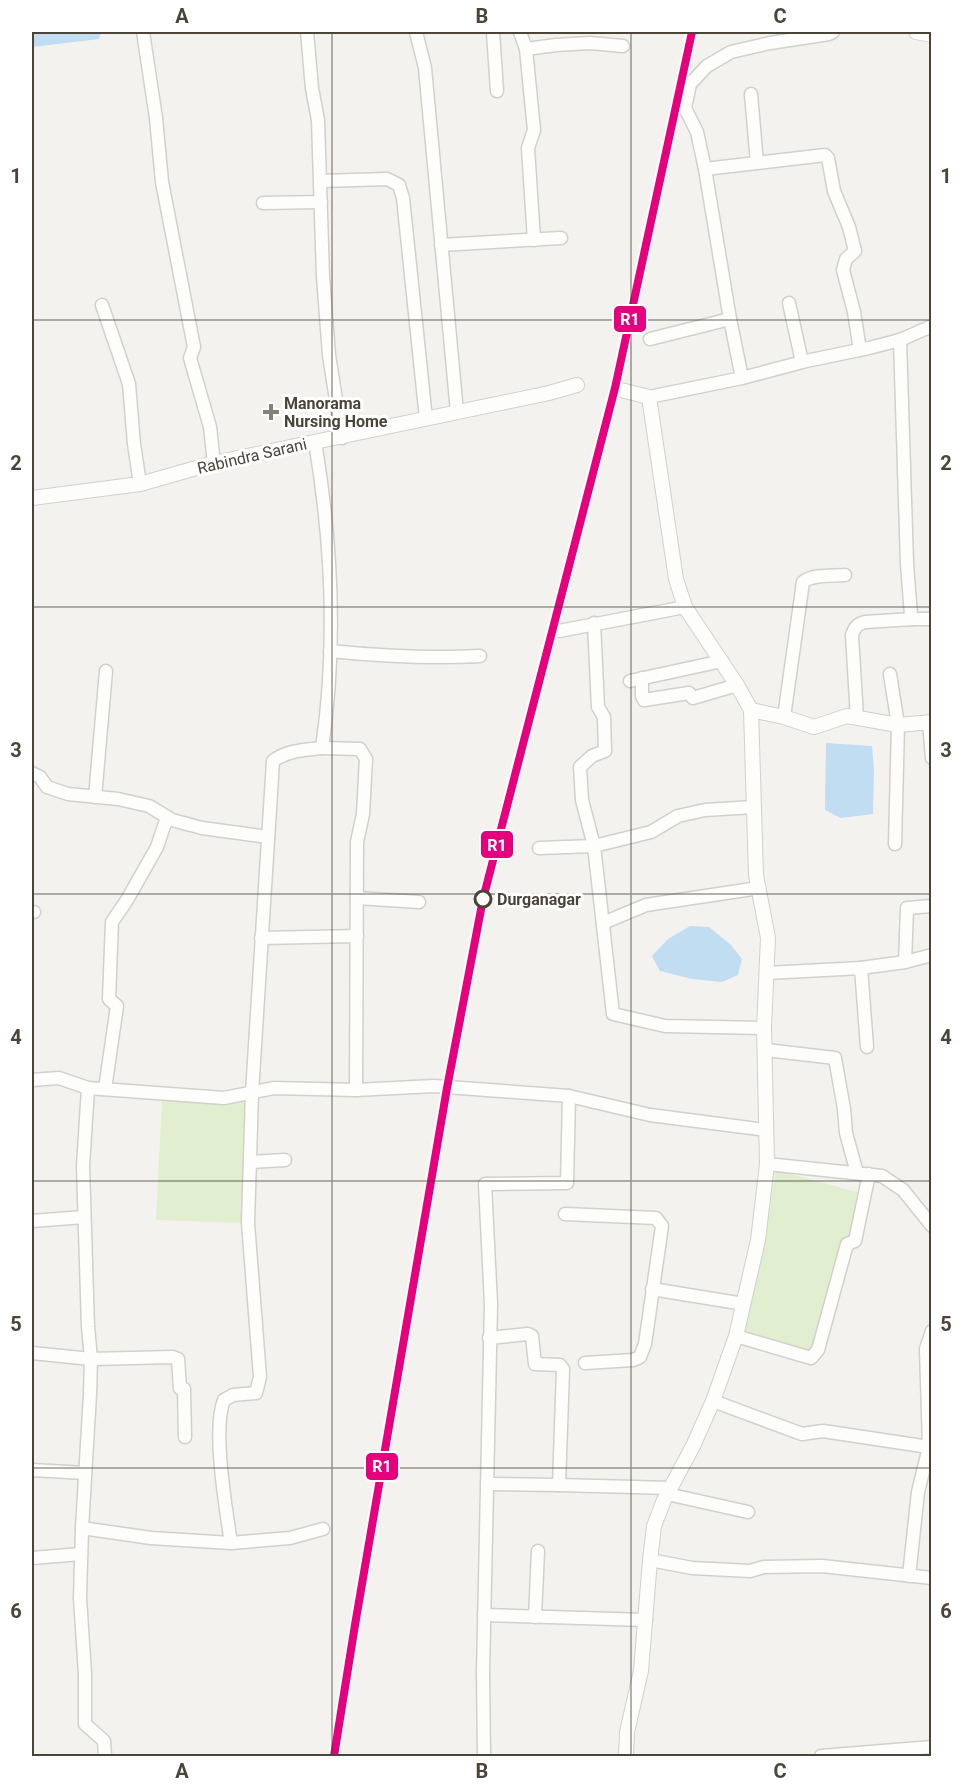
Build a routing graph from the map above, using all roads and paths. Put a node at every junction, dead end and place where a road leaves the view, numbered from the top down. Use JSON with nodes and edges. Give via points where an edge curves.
{"nodes":[{"id":1,"x":143,"y":32,"type":"edge"},
{"id":2,"x":307,"y":32,"type":"edge"},
{"id":3,"x":416,"y":32,"type":"edge"},
{"id":4,"x":493,"y":32,"type":"edge"},
{"id":5,"x":520,"y":32,"type":"edge"},
{"id":6,"x":833,"y":32,"type":"edge"},
{"id":7,"x":916,"y":32,"type":"edge"},
{"id":8,"x":932,"y":35,"type":"edge"},
{"id":9,"x":623,"y":46,"type":"dead end"},
{"id":10,"x":525,"y":49,"type":"junction"},
{"id":11,"x":497,"y":92,"type":"dead end"},
{"id":12,"x":750,"y":94,"type":"dead end"},
{"id":13,"x":757,"y":163,"type":"junction"},
{"id":14,"x":705,"y":169,"type":"junction"},
{"id":15,"x":321,"y":181,"type":"junction"},
{"id":16,"x":321,"y":202,"type":"junction"},
{"id":17,"x":263,"y":203,"type":"dead end"},
{"id":18,"x":561,"y":238,"type":"dead end"},
{"id":19,"x":534,"y":240,"type":"junction"},
{"id":20,"x":441,"y":245,"type":"junction"},
{"id":21,"x":789,"y":303,"type":"dead end"},
{"id":22,"x":102,"y":305,"type":"dead end"},
{"id":23,"x":730,"y":319,"type":"junction"},
{"id":24,"x":932,"y":326,"type":"edge"},
{"id":25,"x":650,"y":339,"type":"dead end"},
{"id":26,"x":900,"y":340,"type":"junction"},
{"id":27,"x":860,"y":350,"type":"junction"},
{"id":28,"x":802,"y":362,"type":"junction"},
{"id":29,"x":742,"y":378,"type":"junction"},
{"id":30,"x":577,"y":385,"type":"dead end"},
{"id":31,"x":621,"y":390,"type":"dead end"},
{"id":32,"x":649,"y":397,"type":"junction"},
{"id":33,"x":457,"y":412,"type":"junction"},
{"id":34,"x":426,"y":419,"type":"junction"},
{"id":35,"x":342,"y":438,"type":"junction"},
{"id":36,"x":315,"y":442,"type":"junction"},
{"id":37,"x":214,"y":463,"type":"junction"},
{"id":38,"x":140,"y":484,"type":"junction"},
{"id":39,"x":32,"y":498,"type":"edge"},
{"id":40,"x":845,"y":575,"type":"dead end"},
{"id":41,"x":685,"y":607,"type":"junction"},
{"id":42,"x":913,"y":619,"type":"junction"},
{"id":43,"x":932,"y":619,"type":"edge"},
{"id":44,"x":594,"y":623,"type":"junction"},
{"id":45,"x":559,"y":631,"type":"dead end"},
{"id":46,"x":330,"y":651,"type":"junction"},
{"id":47,"x":480,"y":656,"type":"dead end"},
{"id":48,"x":722,"y":661,"type":"junction"},
{"id":49,"x":106,"y":671,"type":"dead end"},
{"id":50,"x":890,"y":674,"type":"dead end"},
{"id":51,"x":737,"y":685,"type":"junction"},
{"id":52,"x":751,"y":710,"type":"junction"},
{"id":53,"x":784,"y":717,"type":"junction"},
{"id":54,"x":857,"y":718,"type":"junction"},
{"id":55,"x":930,"y":722,"type":"edge"},
{"id":56,"x":898,"y":725,"type":"junction"},
{"id":57,"x":322,"y":748,"type":"junction"},
{"id":58,"x":932,"y":758,"type":"edge"},
{"id":59,"x":32,"y":773,"type":"edge"},
{"id":60,"x":85,"y":796,"type":"junction"},
{"id":61,"x":754,"y":807,"type":"junction"},
{"id":62,"x":167,"y":818,"type":"junction"},
{"id":63,"x":267,"y":837,"type":"junction"},
{"id":64,"x":895,"y":844,"type":"dead end"},
{"id":65,"x":594,"y":846,"type":"junction"},
{"id":66,"x":539,"y":848,"type":"dead end"},
{"id":67,"x":759,"y":888,"type":"junction"},
{"id":68,"x":357,"y":898,"type":"junction"},
{"id":69,"x":419,"y":902,"type":"dead end"},
{"id":70,"x":932,"y":906,"type":"edge"},
{"id":71,"x":603,"y":923,"type":"junction"},
{"id":72,"x":357,"y":936,"type":"junction"},
{"id":73,"x":261,"y":938,"type":"junction"},
{"id":74,"x":932,"y":955,"type":"edge"},
{"id":75,"x":905,"y":962,"type":"junction"},
{"id":76,"x":861,"y":968,"type":"junction"},
{"id":77,"x":767,"y":974,"type":"junction"},
{"id":78,"x":764,"y":1028,"type":"junction"},
{"id":79,"x":867,"y":1047,"type":"dead end"},
{"id":80,"x":766,"y":1050,"type":"junction"},
{"id":81,"x":32,"y":1080,"type":"edge"},
{"id":82,"x":88,"y":1088,"type":"junction"},
{"id":83,"x":105,"y":1089,"type":"junction"},
{"id":84,"x":356,"y":1090,"type":"junction"},
{"id":85,"x":252,"y":1093,"type":"junction"},
{"id":86,"x":569,"y":1096,"type":"junction"},
{"id":87,"x":766,"y":1131,"type":"junction"},
{"id":88,"x":285,"y":1160,"type":"dead end"},
{"id":89,"x":250,"y":1162,"type":"junction"},
{"id":90,"x":767,"y":1164,"type":"junction"},
{"id":91,"x":863,"y":1174,"type":"junction"},
{"id":92,"x":565,"y":1214,"type":"dead end"},
{"id":93,"x":84,"y":1217,"type":"junction"},
{"id":94,"x":32,"y":1221,"type":"edge"},
{"id":95,"x":932,"y":1226,"type":"edge"},
{"id":96,"x":652,"y":1289,"type":"junction"},
{"id":97,"x":744,"y":1304,"type":"junction"},
{"id":98,"x":932,"y":1331,"type":"edge"},
{"id":99,"x":736,"y":1336,"type":"junction"},
{"id":100,"x":489,"y":1338,"type":"junction"},
{"id":101,"x":32,"y":1353,"type":"edge"},
{"id":102,"x":91,"y":1359,"type":"junction"},
{"id":103,"x":585,"y":1363,"type":"dead end"},
{"id":104,"x":712,"y":1401,"type":"junction"},
{"id":105,"x":185,"y":1437,"type":"dead end"},
{"id":106,"x":929,"y":1447,"type":"junction"},
{"id":107,"x":32,"y":1470,"type":"edge"},
{"id":108,"x":85,"y":1473,"type":"junction"},
{"id":109,"x":488,"y":1484,"type":"junction"},
{"id":110,"x":559,"y":1485,"type":"junction"},
{"id":111,"x":669,"y":1491,"type":"junction"},
{"id":112,"x":748,"y":1512,"type":"dead end"},
{"id":113,"x":82,"y":1528,"type":"junction"},
{"id":114,"x":323,"y":1529,"type":"dead end"},
{"id":115,"x":231,"y":1543,"type":"junction"},
{"id":116,"x":538,"y":1551,"type":"dead end"},
{"id":117,"x":81,"y":1554,"type":"junction"},
{"id":118,"x":32,"y":1558,"type":"edge"},
{"id":119,"x":650,"y":1560,"type":"junction"},
{"id":120,"x":909,"y":1576,"type":"junction"},
{"id":121,"x":932,"y":1578,"type":"edge"},
{"id":122,"x":484,"y":1615,"type":"junction"},
{"id":123,"x":535,"y":1617,"type":"junction"},
{"id":124,"x":646,"y":1620,"type":"junction"},
{"id":125,"x":932,"y":1747,"type":"edge"},
{"id":126,"x":105,"y":1756,"type":"edge"},
{"id":127,"x":484,"y":1756,"type":"edge"},
{"id":128,"x":626,"y":1756,"type":"edge"},
{"id":129,"x":821,"y":1756,"type":"edge"}],
"edges":[{"from":1,"to":37,"type":"street","via":[[162,182],[194,347],[190,358],[210,427]]},
{"from":2,"to":15,"type":"street"},
{"from":3,"to":20,"type":"street","via":[[425,68]]},
{"from":4,"to":11,"type":"street"},
{"from":5,"to":10,"type":"street"},
{"from":6,"to":14,"type":"street","via":[[731,52],[701,72],[690,84],[686,108],[697,132]]},
{"from":7,"to":8,"type":"street"},
{"from":9,"to":10,"type":"street","via":[[590,43]]},
{"from":10,"to":19,"type":"street","via":[[534,129],[528,148]]},
{"from":12,"to":13,"type":"street"},
{"from":13,"to":14,"type":"street"},
{"from":13,"to":27,"type":"street","via":[[825,155],[828,158],[834,191],[855,251],[846,259],[843,270]]},
{"from":14,"to":23,"type":"street"},
{"from":15,"to":16,"type":"street"},
{"from":15,"to":34,"type":"street","via":[[387,179],[399,184]]},
{"from":16,"to":17,"type":"street"},
{"from":16,"to":35,"type":"street","via":[[329,355]]},
{"from":18,"to":19,"type":"street"},
{"from":19,"to":20,"type":"street"},
{"from":20,"to":33,"type":"street"},
{"from":21,"to":28,"type":"street"},
{"from":22,"to":38,"type":"street","via":[[129,384]]},
{"from":23,"to":25,"type":"street"},
{"from":23,"to":29,"type":"street"},
{"from":24,"to":26,"type":"street"},
{"from":26,"to":27,"type":"street"},
{"from":26,"to":42,"type":"street","via":[[907,564]]},
{"from":27,"to":28,"type":"street"},
{"from":28,"to":29,"type":"street"},
{"from":29,"to":32,"type":"street"},
{"from":30,"to":33,"type":"street","name":"Rabindra Sarani"},
{"from":31,"to":32,"type":"street"},
{"from":32,"to":41,"type":"street","via":[[676,579]]},
{"from":33,"to":34,"type":"street","name":"Rabindra Sarani"},
{"from":34,"to":35,"type":"street","name":"Rabindra Sarani"},
{"from":35,"to":36,"type":"street","name":"Rabindra Sarani"},
{"from":36,"to":37,"type":"street","name":"Rabindra Sarani"},
{"from":36,"to":46,"type":"street","via":[[327,531]]},
{"from":37,"to":38,"type":"street","name":"Rabindra Sarani"},
{"from":38,"to":39,"type":"street","name":"Rabindra Sarani"},
{"from":40,"to":53,"type":"street","via":[[803,582]]},
{"from":41,"to":44,"type":"street"},
{"from":41,"to":48,"type":"street"},
{"from":42,"to":43,"type":"street"},
{"from":42,"to":54,"type":"street","via":[[865,622],[854,629]]},
{"from":44,"to":45,"type":"street"},
{"from":44,"to":65,"type":"street","via":[[598,707],[604,717],[605,750],[580,767],[582,800]]},
{"from":46,"to":47,"type":"street","via":[[378,656]]},
{"from":46,"to":57,"type":"street"},
{"from":48,"to":51,"type":"street"},
{"from":48,"to":51,"type":"street","via":[[636,680],[644,700],[689,693],[693,698]]},
{"from":49,"to":60,"type":"street"},
{"from":50,"to":56,"type":"street"},
{"from":51,"to":52,"type":"street"},
{"from":52,"to":53,"type":"street"},
{"from":52,"to":61,"type":"street"},
{"from":53,"to":54,"type":"street","via":[[814,727],[847,716]]},
{"from":54,"to":56,"type":"street"},
{"from":55,"to":56,"type":"street"},
{"from":55,"to":58,"type":"street"},
{"from":56,"to":64,"type":"street"},
{"from":57,"to":63,"type":"street","via":[[295,751],[273,761]]},
{"from":57,"to":68,"type":"street","via":[[360,749],[366,759],[357,842]]},
{"from":59,"to":60,"type":"street","via":[[47,787]]},
{"from":60,"to":62,"type":"street","via":[[149,806]]},
{"from":61,"to":65,"type":"street","via":[[678,816],[651,832]]},
{"from":61,"to":67,"type":"street"},
{"from":62,"to":63,"type":"street","via":[[202,828]]},
{"from":62,"to":83,"type":"street","via":[[157,847],[112,922],[109,999],[117,1006]]},
{"from":63,"to":73,"type":"street"},
{"from":65,"to":66,"type":"street"},
{"from":65,"to":71,"type":"street"},
{"from":67,"to":71,"type":"street","via":[[646,905]]},
{"from":67,"to":77,"type":"street","via":[[768,938]]},
{"from":68,"to":69,"type":"street"},
{"from":68,"to":72,"type":"street"},
{"from":70,"to":75,"type":"street","via":[[907,908]]},
{"from":71,"to":78,"type":"street","via":[[613,1014],[665,1026]]},
{"from":72,"to":73,"type":"street"},
{"from":72,"to":84,"type":"street"},
{"from":73,"to":85,"type":"street"},
{"from":74,"to":75,"type":"street"},
{"from":75,"to":76,"type":"street"},
{"from":76,"to":77,"type":"street"},
{"from":76,"to":79,"type":"street"},
{"from":77,"to":78,"type":"street"},
{"from":78,"to":80,"type":"street"},
{"from":80,"to":87,"type":"street"},
{"from":80,"to":91,"type":"street","via":[[835,1058],[846,1133]]},
{"from":81,"to":82,"type":"street","via":[[59,1078]]},
{"from":82,"to":83,"type":"street"},
{"from":82,"to":93,"type":"street","via":[[82,1166]]},
{"from":83,"to":85,"type":"street","via":[[224,1098]]},
{"from":84,"to":85,"type":"street","via":[[274,1088]]},
{"from":84,"to":86,"type":"street","via":[[435,1086]]},
{"from":85,"to":89,"type":"street"},
{"from":86,"to":87,"type":"street","via":[[650,1115]]},
{"from":86,"to":100,"type":"street","via":[[567,1183],[485,1184]]},
{"from":87,"to":90,"type":"street"},
{"from":88,"to":89,"type":"street"},
{"from":89,"to":115,"type":"street","via":[[248,1223],[260,1377],[256,1393],[233,1395],[224,1400],[222,1407],[219,1431]]},
{"from":90,"to":91,"type":"street"},
{"from":90,"to":97,"type":"street","via":[[758,1240]]},
{"from":91,"to":95,"type":"street","via":[[882,1176],[903,1190]]},
{"from":91,"to":99,"type":"street","via":[[855,1241],[847,1244],[818,1350],[811,1358]]},
{"from":92,"to":96,"type":"street","via":[[656,1218],[662,1227]]},
{"from":93,"to":94,"type":"street"},
{"from":93,"to":102,"type":"street"},
{"from":96,"to":97,"type":"street"},
{"from":96,"to":103,"type":"street","via":[[640,1357]]},
{"from":97,"to":99,"type":"street"},
{"from":98,"to":106,"type":"street","via":[[926,1349]]},
{"from":99,"to":104,"type":"street"},
{"from":100,"to":109,"type":"street"},
{"from":100,"to":110,"type":"street","via":[[528,1334],[532,1336],[535,1364],[560,1365],[563,1369]]},
{"from":101,"to":102,"type":"street"},
{"from":102,"to":105,"type":"street","via":[[178,1359],[180,1388],[184,1389]]},
{"from":102,"to":108,"type":"street"},
{"from":104,"to":106,"type":"street","via":[[802,1434],[823,1431]]},
{"from":104,"to":111,"type":"street"},
{"from":106,"to":120,"type":"street","via":[[918,1492]]},
{"from":107,"to":108,"type":"street"},
{"from":108,"to":113,"type":"street"},
{"from":109,"to":110,"type":"street"},
{"from":109,"to":122,"type":"street"},
{"from":110,"to":111,"type":"street"},
{"from":111,"to":112,"type":"street"},
{"from":111,"to":119,"type":"street","via":[[654,1526]]},
{"from":113,"to":115,"type":"street","via":[[151,1538]]},
{"from":113,"to":117,"type":"street"},
{"from":114,"to":115,"type":"street","via":[[290,1538]]},
{"from":116,"to":123,"type":"street"},
{"from":117,"to":118,"type":"street"},
{"from":117,"to":126,"type":"street","via":[[85,1724],[105,1741]]},
{"from":119,"to":120,"type":"street","via":[[692,1568],[750,1571],[764,1567],[822,1566]]},
{"from":119,"to":124,"type":"street"},
{"from":120,"to":121,"type":"street"},
{"from":122,"to":123,"type":"street"},
{"from":122,"to":127,"type":"street"},
{"from":123,"to":124,"type":"street"},
{"from":124,"to":128,"type":"street"},
{"from":125,"to":129,"type":"street"}]}
